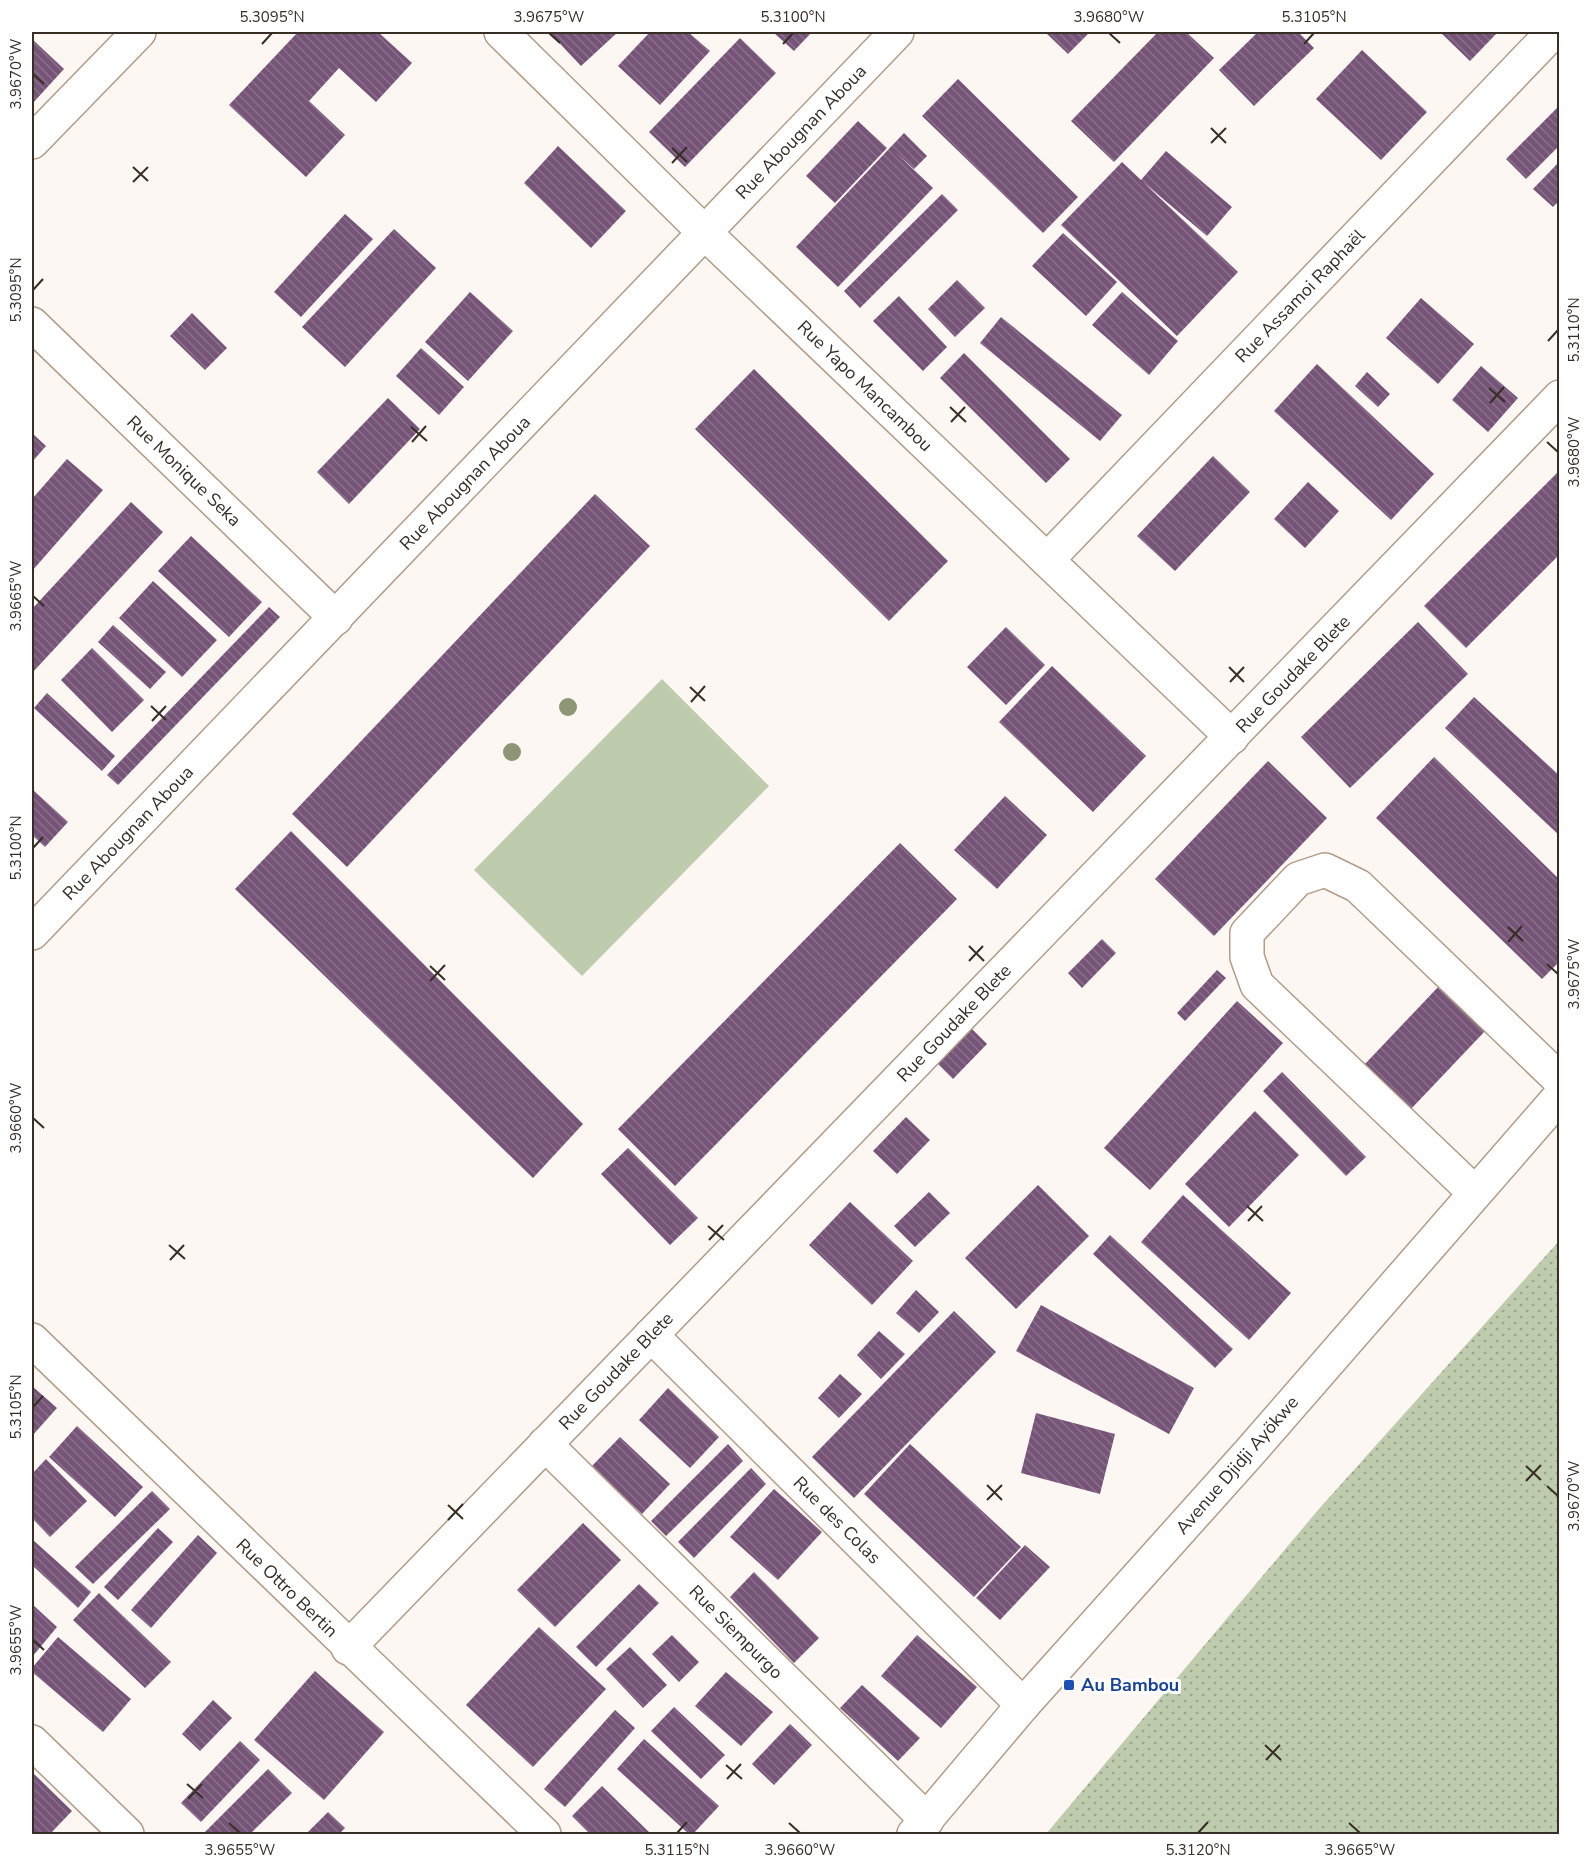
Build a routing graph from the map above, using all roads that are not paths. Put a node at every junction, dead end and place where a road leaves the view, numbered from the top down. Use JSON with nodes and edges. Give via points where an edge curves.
{"nodes":[{"id":1,"x":139,"y":32,"type":"edge"},
{"id":2,"x":501,"y":32,"type":"edge"},
{"id":3,"x":897,"y":32,"type":"edge"},
{"id":4,"x":1553,"y":32,"type":"edge"},
{"id":5,"x":32,"y":142,"type":"edge"},
{"id":6,"x":705,"y":233,"type":"junction"},
{"id":7,"x":32,"y":324,"type":"edge"},
{"id":8,"x":1560,"y":397,"type":"edge"},
{"id":9,"x":1047,"y":560,"type":"junction"},
{"id":10,"x":336,"y":618,"type":"junction"},
{"id":11,"x":1232,"y":737,"type":"junction"},
{"id":12,"x":32,"y":933,"type":"edge"},
{"id":13,"x":1560,"y":1080,"type":"edge"},
{"id":14,"x":1560,"y":1096,"type":"edge"},
{"id":15,"x":1474,"y":1192,"type":"junction"},
{"id":16,"x":651,"y":1335,"type":"junction"},
{"id":17,"x":32,"y":1340,"type":"edge"},
{"id":18,"x":545,"y":1444,"type":"junction"},
{"id":19,"x":348,"y":1648,"type":"junction"},
{"id":20,"x":1023,"y":1705,"type":"junction"},
{"id":21,"x":32,"y":1742,"type":"edge"},
{"id":22,"x":921,"y":1827,"type":"edge"},
{"id":23,"x":128,"y":1834,"type":"edge"},
{"id":24,"x":544,"y":1834,"type":"edge"}],
"edges":[{"from":1,"to":5,"type":"street"},
{"from":2,"to":6,"type":"street","name":"Rue Yapo Mancambou"},
{"from":3,"to":6,"type":"street","name":"Rue Abougnan Aboua"},
{"from":4,"to":9,"type":"street","name":"Rue Assamoi Raphaël"},
{"from":6,"to":9,"type":"street","name":"Rue Yapo Mancambou"},
{"from":6,"to":10,"type":"street","name":"Rue Abougnan Aboua"},
{"from":7,"to":10,"type":"street","name":"Rue Monique Seka"},
{"from":8,"to":11,"type":"street","name":"Rue Goudake Blete"},
{"from":9,"to":11,"type":"street","name":"Rue Yapo Mancambou"},
{"from":10,"to":12,"type":"street","name":"Rue Abougnan Aboua"},
{"from":11,"to":16,"type":"street","name":"Rue Goudake Blete"},
{"from":13,"to":15,"type":"street","via":[[1358,886],[1325,870],[1298,879],[1247,933],[1247,957],[1257,985]]},
{"from":14,"to":15,"type":"street","name":"Avenue Djidji Ayökwe"},
{"from":15,"to":20,"type":"street","name":"Avenue Djidji Ayökwe","via":[[1250,1453]]},
{"from":16,"to":18,"type":"street","name":"Rue Goudake Blete"},
{"from":16,"to":20,"type":"street","name":"Rue des Colas"},
{"from":17,"to":19,"type":"street","name":"Rue Ottro Bertin"},
{"from":18,"to":19,"type":"street","name":"Rue Goudake Blete"},
{"from":18,"to":22,"type":"street","name":"Rue Siempurgo"},
{"from":19,"to":24,"type":"street","name":"Rue Ottro Bertin"},
{"from":20,"to":22,"type":"street","name":"Avenue Djidji Ayökwe"},
{"from":21,"to":23,"type":"street"}]}
